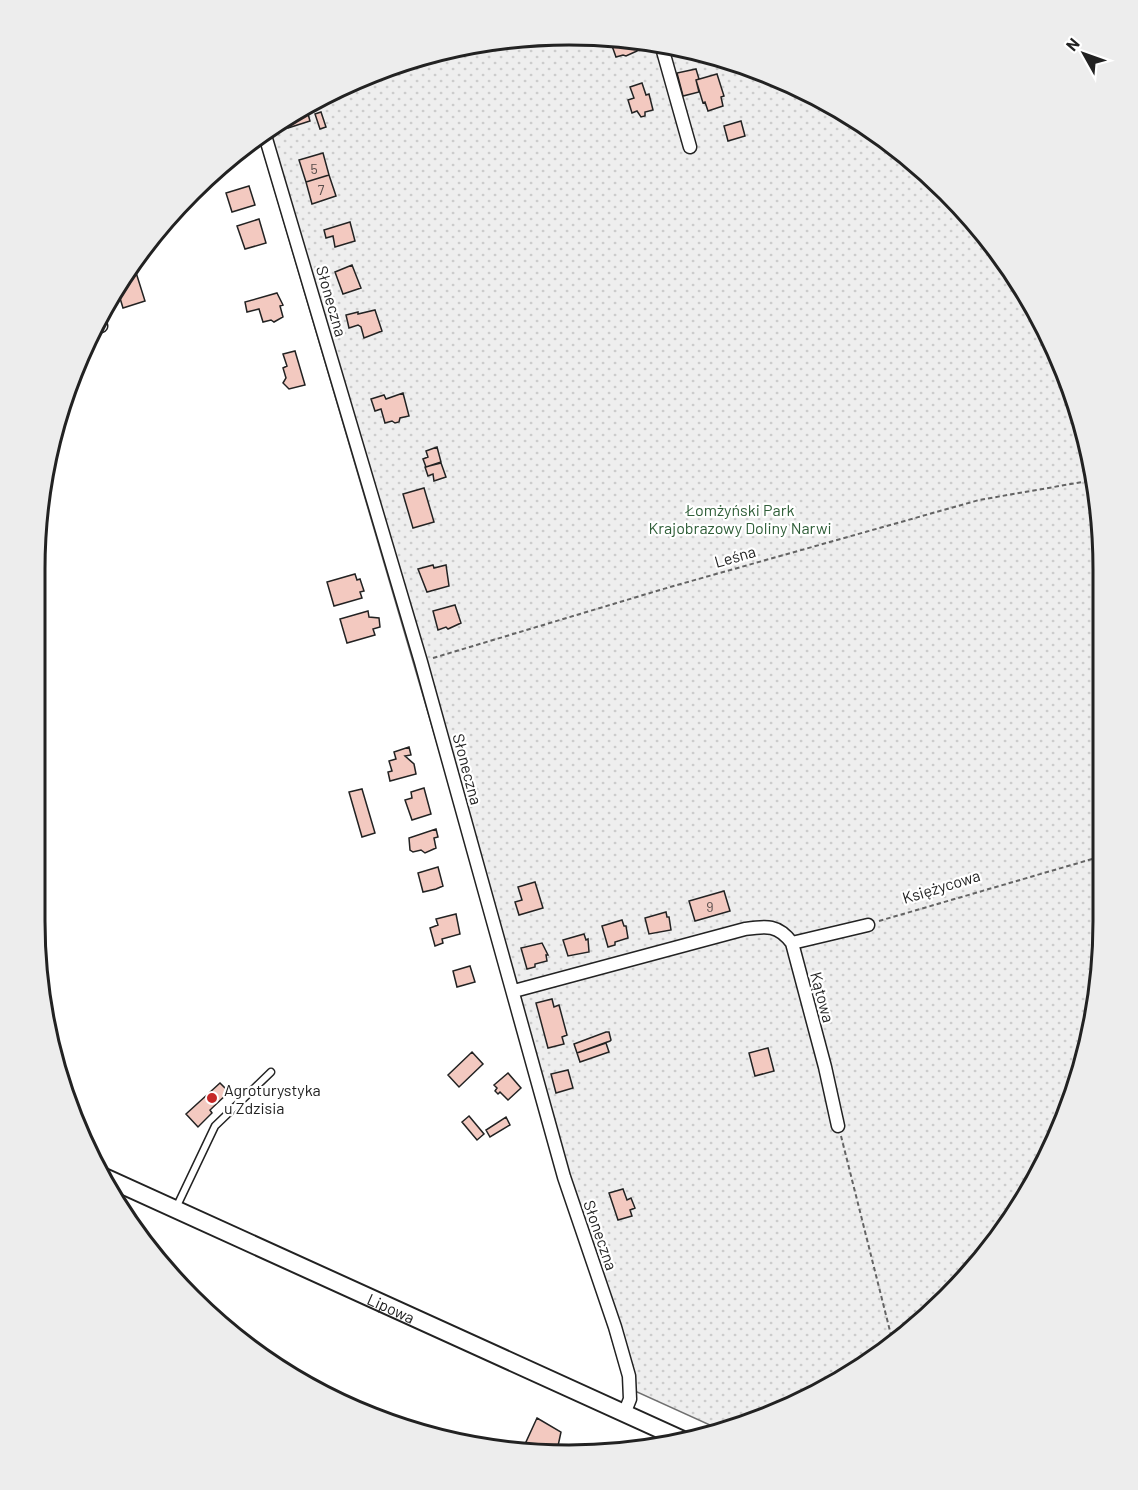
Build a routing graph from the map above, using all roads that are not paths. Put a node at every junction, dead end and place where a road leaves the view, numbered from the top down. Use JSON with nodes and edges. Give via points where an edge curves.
{"nodes":[{"id":1,"x":664,"y":54,"type":"edge"},
{"id":2,"x":267,"y":141,"type":"edge"},
{"id":3,"x":690,"y":147,"type":"dead end"},
{"id":4,"x":868,"y":925,"type":"road end"},
{"id":5,"x":792,"y":943,"type":"junction"},
{"id":6,"x":514,"y":991,"type":"junction"},
{"id":7,"x":271,"y":1072,"type":"dead end"},
{"id":8,"x":838,"y":1126,"type":"road end"},
{"id":9,"x":114,"y":1180,"type":"edge"},
{"id":10,"x":176,"y":1209,"type":"junction"},
{"id":11,"x":624,"y":1413,"type":"junction"},
{"id":12,"x":672,"y":1435,"type":"edge"}],
"edges":[{"from":1,"to":3,"type":"street"},
{"from":2,"to":6,"type":"street","name":"Słoneczna","via":[[422,662]]},
{"from":4,"to":5,"type":"street"},
{"from":5,"to":6,"type":"street","via":[[776,929],[745,929]]},
{"from":5,"to":8,"type":"street","name":"Kątowa"},
{"from":6,"to":11,"type":"street","name":"Słoneczna","via":[[564,1177],[629,1376],[630,1399]]},
{"from":7,"to":10,"type":"lane","via":[[215,1126]]},
{"from":9,"to":10,"type":"main road","name":"Lipowa"},
{"from":10,"to":11,"type":"main road","name":"Lipowa"},
{"from":11,"to":12,"type":"main road","name":"Lipowa"}]}
